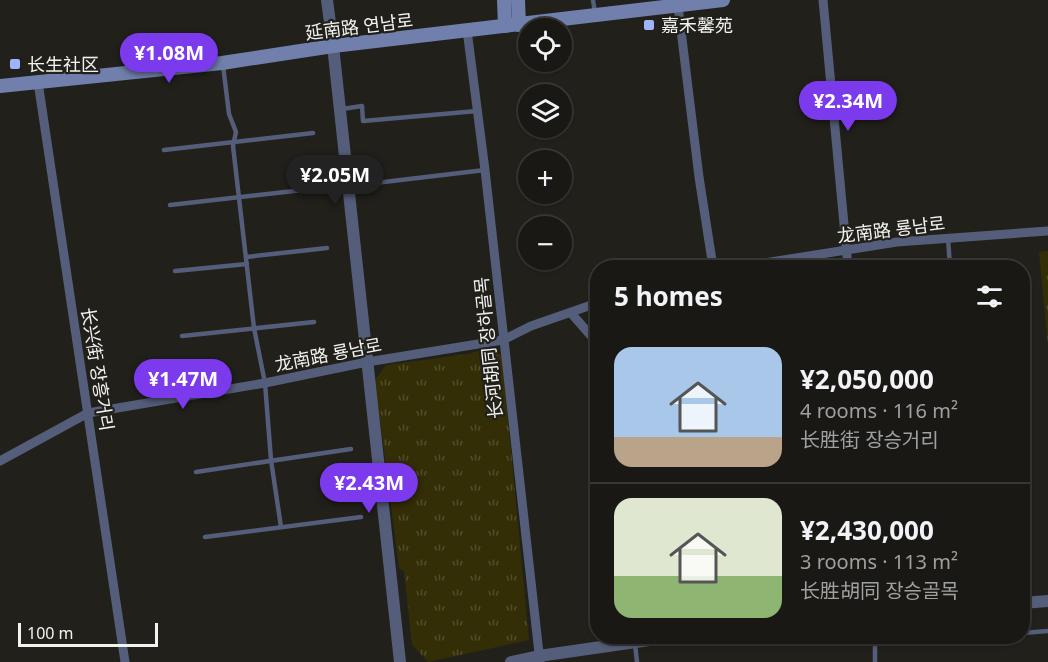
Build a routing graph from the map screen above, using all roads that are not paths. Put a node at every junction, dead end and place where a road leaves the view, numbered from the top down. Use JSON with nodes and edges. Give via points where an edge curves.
{"nodes":[{"id":1,"x":327,"y":0,"type":"edge"},
{"id":2,"x":504,"y":0,"type":"edge"},
{"id":3,"x":518,"y":0,"type":"edge"},
{"id":4,"x":593,"y":0,"type":"edge"},
{"id":5,"x":723,"y":0,"type":"edge"},
{"id":6,"x":823,"y":0,"type":"edge"},
{"id":7,"x":678,"y":6,"type":"junction"},
{"id":8,"x":596,"y":16,"type":"junction"},
{"id":9,"x":512,"y":26,"type":"junction"},
{"id":10,"x":467,"y":30,"type":"junction"},
{"id":11,"x":333,"y":46,"type":"junction"},
{"id":12,"x":222,"y":63,"type":"junction"},
{"id":13,"x":38,"y":82,"type":"junction"},
{"id":14,"x":0,"y":86,"type":"edge"},
{"id":15,"x":339,"y":109,"type":"junction"},
{"id":16,"x":477,"y":111,"type":"junction"},
{"id":17,"x":313,"y":133,"type":"dead end"},
{"id":18,"x":234,"y":142,"type":"junction"},
{"id":19,"x":164,"y":150,"type":"dead end"},
{"id":20,"x":485,"y":170,"type":"junction"},
{"id":21,"x":348,"y":186,"type":"junction"},
{"id":22,"x":321,"y":188,"type":"dead end"},
{"id":23,"x":239,"y":197,"type":"junction"},
{"id":24,"x":170,"y":205,"type":"dead end"},
{"id":25,"x":1048,"y":231,"type":"edge"},
{"id":26,"x":948,"y":238,"type":"junction"},
{"id":27,"x":327,"y":248,"type":"dead end"},
{"id":28,"x":846,"y":250,"type":"junction"},
{"id":29,"x":246,"y":257,"type":"junction"},
{"id":30,"x":712,"y":260,"type":"edge"},
{"id":31,"x":784,"y":260,"type":"edge"},
{"id":32,"x":847,"y":260,"type":"edge"},
{"id":33,"x":950,"y":260,"type":"edge"},
{"id":34,"x":247,"y":264,"type":"junction"},
{"id":35,"x":176,"y":271,"type":"dead end"},
{"id":36,"x":590,"y":306,"type":"edge"},
{"id":37,"x":571,"y":313,"type":"junction"},
{"id":38,"x":314,"y":322,"type":"dead end"},
{"id":39,"x":254,"y":328,"type":"junction"},
{"id":40,"x":590,"y":334,"type":"edge"},
{"id":41,"x":182,"y":336,"type":"dead end"},
{"id":42,"x":503,"y":339,"type":"junction"},
{"id":43,"x":367,"y":362,"type":"junction"},
{"id":44,"x":265,"y":383,"type":"junction"},
{"id":45,"x":88,"y":413,"type":"junction"},
{"id":46,"x":351,"y":449,"type":"dead end"},
{"id":47,"x":271,"y":460,"type":"junction"},
{"id":48,"x":0,"y":461,"type":"edge"},
{"id":49,"x":196,"y":472,"type":"dead end"},
{"id":50,"x":361,"y":517,"type":"dead end"},
{"id":51,"x":281,"y":527,"type":"junction"},
{"id":52,"x":205,"y":537,"type":"dead end"},
{"id":53,"x":1048,"y":601,"type":"edge"},
{"id":54,"x":1030,"y":602,"type":"edge"},
{"id":55,"x":1048,"y":631,"type":"edge"},
{"id":56,"x":1030,"y":632,"type":"edge"},
{"id":57,"x":610,"y":644,"type":"edge"},
{"id":58,"x":635,"y":644,"type":"edge"},
{"id":59,"x":875,"y":644,"type":"edge"},
{"id":60,"x":539,"y":659,"type":"edge"},
{"id":61,"x":125,"y":662,"type":"edge"},
{"id":62,"x":400,"y":662,"type":"edge"},
{"id":63,"x":511,"y":662,"type":"edge"},
{"id":64,"x":637,"y":662,"type":"edge"},
{"id":65,"x":875,"y":662,"type":"edge"}],
"edges":[{"from":1,"to":11,"type":"street"},
{"from":2,"to":9,"type":"main road"},
{"from":3,"to":9,"type":"main road"},
{"from":4,"to":8,"type":"lane"},
{"from":5,"to":7,"type":"main road","name":"延南路 연남로"},
{"from":6,"to":28,"type":"street"},
{"from":7,"to":8,"type":"main road","name":"延南路 연남로"},
{"from":7,"to":30,"type":"street"},
{"from":8,"to":9,"type":"main road","name":"延南路 연남로"},
{"from":9,"to":10,"type":"main road","name":"延南路 연남로"},
{"from":10,"to":11,"type":"main road","name":"延南路 연남로"},
{"from":10,"to":16,"type":"street","name":"长河胡同 장하골목"},
{"from":11,"to":12,"type":"main road","name":"延南路 연남로"},
{"from":11,"to":15,"type":"street"},
{"from":12,"to":13,"type":"main road","name":"延南路 연남로"},
{"from":12,"to":18,"type":"lane","via":[[229,114],[236,132]]},
{"from":13,"to":14,"type":"main road","name":"延南路 연남로"},
{"from":13,"to":45,"type":"street","name":"长兴街 장흥거리"},
{"from":15,"to":16,"type":"lane","via":[[362,106],[363,121]]},
{"from":15,"to":21,"type":"street"},
{"from":16,"to":20,"type":"street","name":"长河胡同 장하골목"},
{"from":17,"to":18,"type":"lane"},
{"from":18,"to":19,"type":"lane"},
{"from":18,"to":23,"type":"lane"},
{"from":20,"to":21,"type":"lane"},
{"from":20,"to":42,"type":"street","name":"长河胡同 장하골목"},
{"from":21,"to":43,"type":"street"},
{"from":22,"to":23,"type":"lane"},
{"from":23,"to":24,"type":"lane"},
{"from":23,"to":29,"type":"lane"},
{"from":25,"to":26,"type":"street","name":"龙南路 룡남로"},
{"from":26,"to":28,"type":"street","name":"龙南路 룡남로"},
{"from":26,"to":33,"type":"lane"},
{"from":27,"to":29,"type":"lane"},
{"from":28,"to":31,"type":"street","name":"龙南路 룡남로"},
{"from":28,"to":32,"type":"street"},
{"from":29,"to":34,"type":"lane"},
{"from":34,"to":35,"type":"lane"},
{"from":34,"to":39,"type":"lane"},
{"from":36,"to":37,"type":"street","name":"龙南路 룡남로"},
{"from":37,"to":40,"type":"street"},
{"from":37,"to":42,"type":"street","name":"龙南路 룡남로"},
{"from":38,"to":39,"type":"lane"},
{"from":39,"to":41,"type":"lane"},
{"from":39,"to":44,"type":"lane"},
{"from":42,"to":43,"type":"street","name":"龙南路 룡남로"},
{"from":42,"to":60,"type":"street","name":"长河胡同 장하골목"},
{"from":43,"to":44,"type":"street","name":"龙南路 룡남로"},
{"from":43,"to":62,"type":"street"},
{"from":44,"to":45,"type":"street","name":"龙南路 룡남로"},
{"from":44,"to":47,"type":"lane"},
{"from":45,"to":48,"type":"street","name":"龙南路 룡남로"},
{"from":45,"to":61,"type":"street","name":"长兴街 장흥거리"},
{"from":46,"to":47,"type":"lane"},
{"from":47,"to":49,"type":"lane"},
{"from":47,"to":51,"type":"lane"},
{"from":50,"to":51,"type":"lane"},
{"from":51,"to":52,"type":"lane"},
{"from":53,"to":54,"type":"street"},
{"from":55,"to":56,"type":"lane"},
{"from":57,"to":60,"type":"street"},
{"from":58,"to":64,"type":"lane"},
{"from":59,"to":65,"type":"lane"},
{"from":60,"to":63,"type":"street"}]}
